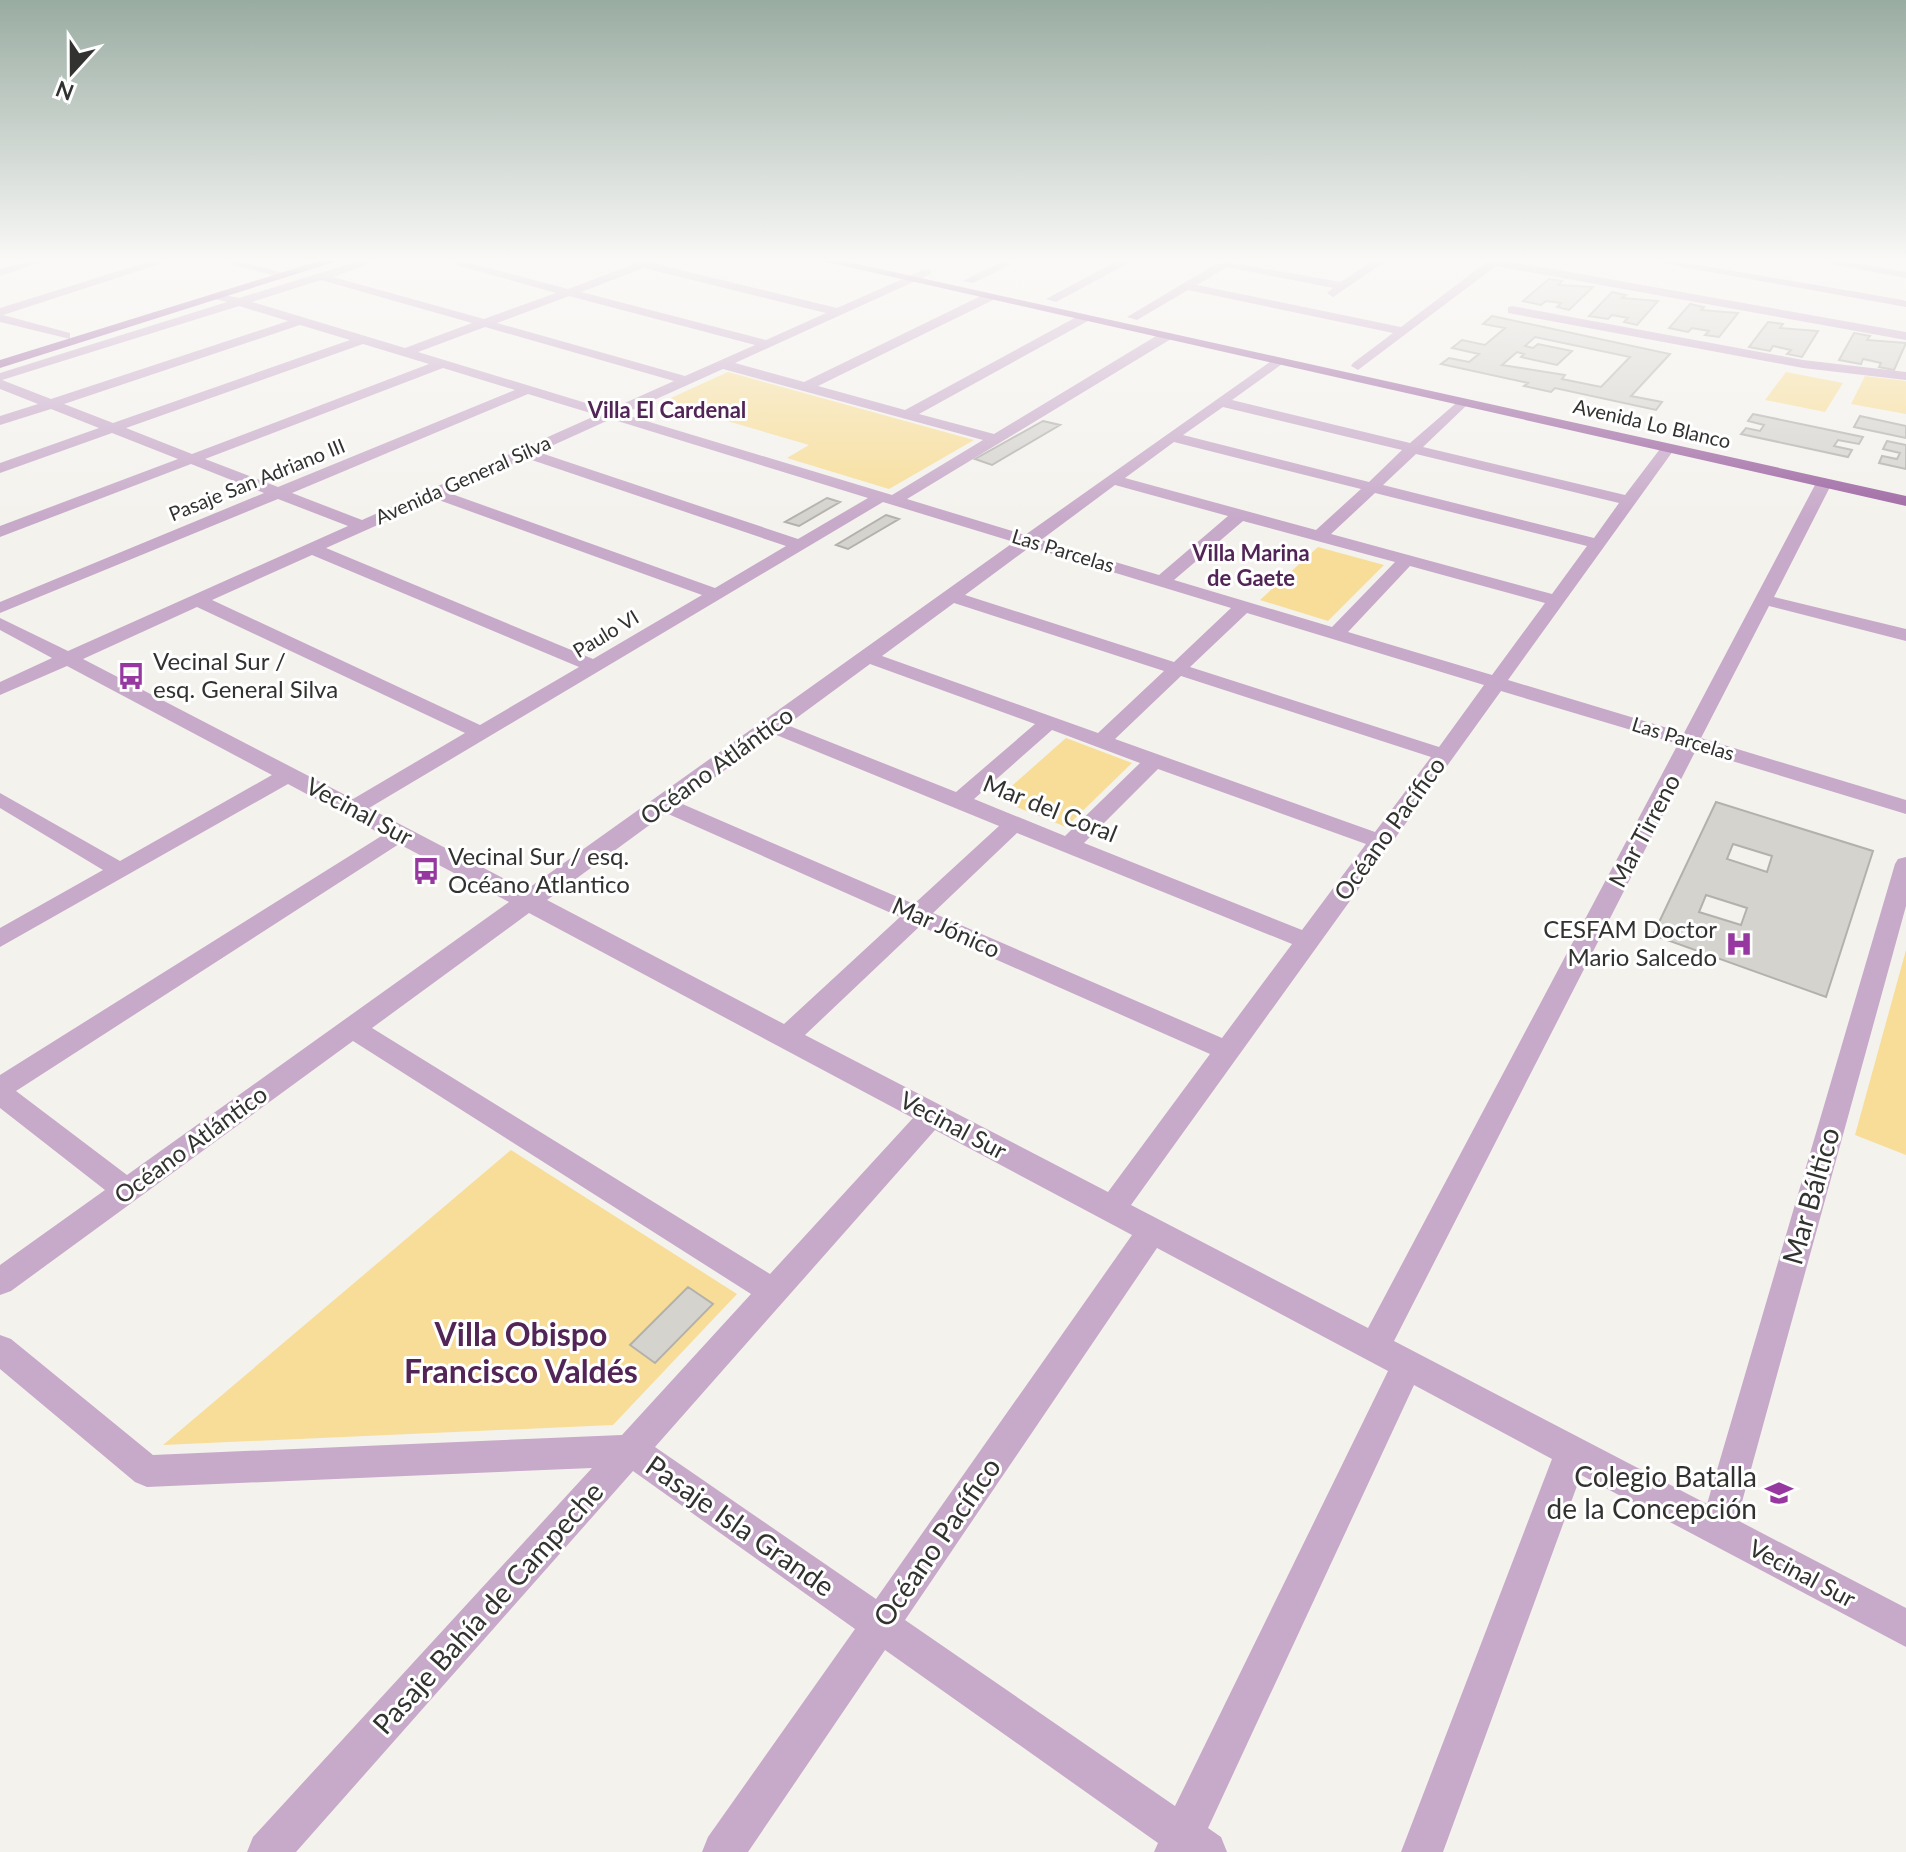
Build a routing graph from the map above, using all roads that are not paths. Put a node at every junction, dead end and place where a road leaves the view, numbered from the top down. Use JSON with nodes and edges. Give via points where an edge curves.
{"nodes":[{"id":1,"x":28,"y":347,"type":"edge"},
{"id":2,"x":53,"y":347,"type":"edge"},
{"id":3,"x":95,"y":347,"type":"edge"},
{"id":4,"x":220,"y":347,"type":"edge"},
{"id":5,"x":340,"y":347,"type":"edge"},
{"id":6,"x":391,"y":347,"type":"edge"},
{"id":7,"x":418,"y":347,"type":"edge"},
{"id":8,"x":571,"y":347,"type":"edge"},
{"id":9,"x":760,"y":347,"type":"edge"},
{"id":10,"x":886,"y":347,"type":"edge"},
{"id":11,"x":1030,"y":347,"type":"edge"},
{"id":12,"x":1147,"y":347,"type":"edge"},
{"id":13,"x":1217,"y":347,"type":"edge"},
{"id":14,"x":1273,"y":347,"type":"edge"},
{"id":15,"x":1382,"y":347,"type":"edge"},
{"id":16,"x":1714,"y":347,"type":"edge"},
{"id":17,"x":406,"y":352,"type":"junction"},
{"id":18,"x":0,"y":356,"type":"edge"},
{"id":19,"x":1277,"y":361,"type":"junction"},
{"id":20,"x":444,"y":363,"type":"junction"},
{"id":21,"x":0,"y":364,"type":"edge"},
{"id":22,"x":722,"y":364,"type":"junction"},
{"id":23,"x":1358,"y":366,"type":"junction"},
{"id":24,"x":1906,"y":376,"type":"edge"},
{"id":25,"x":0,"y":377,"type":"edge"},
{"id":26,"x":686,"y":380,"type":"junction"},
{"id":27,"x":0,"y":384,"type":"edge"},
{"id":28,"x":805,"y":387,"type":"junction"},
{"id":29,"x":529,"y":389,"type":"junction"},
{"id":30,"x":1221,"y":402,"type":"junction"},
{"id":31,"x":1462,"y":402,"type":"junction"},
{"id":32,"x":51,"y":404,"type":"junction"},
{"id":33,"x":611,"y":414,"type":"junction"},
{"id":34,"x":906,"y":415,"type":"junction"},
{"id":35,"x":0,"y":421,"type":"edge"},
{"id":36,"x":1619,"y":422,"type":"junction"},
{"id":37,"x":113,"y":428,"type":"junction"},
{"id":38,"x":1608,"y":435,"type":"junction"},
{"id":39,"x":1172,"y":437,"type":"junction"},
{"id":40,"x":995,"y":439,"type":"junction"},
{"id":41,"x":1413,"y":448,"type":"junction"},
{"id":42,"x":1668,"y":448,"type":"junction"},
{"id":43,"x":525,"y":453,"type":"junction"},
{"id":44,"x":191,"y":459,"type":"junction"},
{"id":45,"x":1815,"y":465,"type":"dead end"},
{"id":46,"x":0,"y":468,"type":"edge"},
{"id":47,"x":1113,"y":480,"type":"junction"},
{"id":48,"x":1824,"y":483,"type":"junction"},
{"id":49,"x":1372,"y":487,"type":"junction"},
{"id":50,"x":278,"y":493,"type":"junction"},
{"id":51,"x":434,"y":493,"type":"junction"},
{"id":52,"x":888,"y":498,"type":"junction"},
{"id":53,"x":1630,"y":501,"type":"junction"},
{"id":54,"x":1906,"y":501,"type":"edge"},
{"id":55,"x":1240,"y":515,"type":"junction"},
{"id":56,"x":362,"y":526,"type":"junction"},
{"id":57,"x":0,"y":532,"type":"edge"},
{"id":58,"x":1320,"y":536,"type":"junction"},
{"id":59,"x":1028,"y":541,"type":"junction"},
{"id":60,"x":1598,"y":544,"type":"junction"},
{"id":61,"x":800,"y":545,"type":"junction"},
{"id":62,"x":311,"y":548,"type":"junction"},
{"id":63,"x":1406,"y":560,"type":"junction"},
{"id":64,"x":1162,"y":581,"type":"junction"},
{"id":65,"x":716,"y":594,"type":"junction"},
{"id":66,"x":951,"y":596,"type":"junction"},
{"id":67,"x":197,"y":600,"type":"junction"},
{"id":68,"x":1765,"y":600,"type":"junction"},
{"id":69,"x":1557,"y":601,"type":"junction"},
{"id":70,"x":1244,"y":606,"type":"junction"},
{"id":71,"x":0,"y":608,"type":"edge"},
{"id":72,"x":0,"y":623,"type":"edge"},
{"id":73,"x":1336,"y":634,"type":"junction"},
{"id":74,"x":1906,"y":635,"type":"edge"},
{"id":75,"x":867,"y":657,"type":"junction"},
{"id":76,"x":66,"y":658,"type":"junction"},
{"id":77,"x":594,"y":666,"type":"junction"},
{"id":78,"x":1177,"y":669,"type":"junction"},
{"id":79,"x":1497,"y":683,"type":"junction"},
{"id":80,"x":0,"y":689,"type":"edge"},
{"id":81,"x":1049,"y":722,"type":"junction"},
{"id":82,"x":772,"y":726,"type":"junction"},
{"id":83,"x":481,"y":733,"type":"junction"},
{"id":84,"x":1101,"y":741,"type":"junction"},
{"id":85,"x":1692,"y":742,"type":"junction"},
{"id":86,"x":1444,"y":755,"type":"junction"},
{"id":87,"x":1155,"y":760,"type":"junction"},
{"id":88,"x":288,"y":775,"type":"junction"},
{"id":89,"x":0,"y":799,"type":"edge"},
{"id":90,"x":959,"y":801,"type":"junction"},
{"id":91,"x":664,"y":804,"type":"junction"},
{"id":92,"x":1906,"y":807,"type":"edge"},
{"id":93,"x":352,"y":809,"type":"junction"},
{"id":94,"x":1015,"y":823,"type":"junction"},
{"id":95,"x":399,"y":834,"type":"junction"},
{"id":96,"x":1381,"y":842,"type":"junction"},
{"id":97,"x":1069,"y":845,"type":"junction"},
{"id":98,"x":1906,"y":864,"type":"edge"},
{"id":99,"x":121,"y":871,"type":"junction"},
{"id":100,"x":527,"y":902,"type":"junction"},
{"id":101,"x":917,"y":915,"type":"junction"},
{"id":102,"x":0,"y":939,"type":"edge"},
{"id":103,"x":1309,"y":942,"type":"junction"},
{"id":104,"x":352,"y":1028,"type":"junction"},
{"id":105,"x":785,"y":1038,"type":"junction"},
{"id":106,"x":1229,"y":1052,"type":"junction"},
{"id":107,"x":0,"y":1090,"type":"edge"},
{"id":108,"x":932,"y":1115,"type":"junction"},
{"id":109,"x":127,"y":1191,"type":"junction"},
{"id":110,"x":1111,"y":1210,"type":"junction"},
{"id":111,"x":1152,"y":1231,"type":"junction"},
{"id":112,"x":0,"y":1282,"type":"edge"},
{"id":113,"x":773,"y":1292,"type":"junction"},
{"id":114,"x":1374,"y":1348,"type":"junction"},
{"id":115,"x":0,"y":1349,"type":"edge"},
{"id":116,"x":1407,"y":1365,"type":"junction"},
{"id":117,"x":631,"y":1450,"type":"junction"},
{"id":118,"x":1572,"y":1452,"type":"junction"},
{"id":119,"x":1717,"y":1529,"type":"junction"},
{"id":120,"x":881,"y":1623,"type":"junction"},
{"id":121,"x":1906,"y":1628,"type":"edge"},
{"id":122,"x":1188,"y":1847,"type":"edge"},
{"id":123,"x":268,"y":1852,"type":"edge"},
{"id":124,"x":723,"y":1852,"type":"edge"},
{"id":125,"x":1422,"y":1852,"type":"edge"}],
"edges":[{"from":1,"to":18,"type":"main road"},
{"from":2,"to":21,"type":"main road"},
{"from":3,"to":25,"type":"street"},
{"from":4,"to":32,"type":"street"},
{"from":5,"to":37,"type":"street"},
{"from":6,"to":17,"type":"street","name":"Las Parcelas"},
{"from":7,"to":17,"type":"street"},
{"from":8,"to":26,"type":"street"},
{"from":9,"to":22,"type":"street","name":"Avenida General Silva"},
{"from":10,"to":28,"type":"street"},
{"from":11,"to":34,"type":"street"},
{"from":12,"to":40,"type":"street","name":"Paulo VI"},
{"from":13,"to":19,"type":"main road","name":"Avenida Lo Blanco"},
{"from":14,"to":23,"type":"main road","name":"Avenida Lo Blanco"},
{"from":15,"to":23,"type":"street"},
{"from":16,"to":24,"type":"street"},
{"from":17,"to":20,"type":"street","name":"Las Parcelas"},
{"from":19,"to":30,"type":"street","name":"Océano Atlántico"},
{"from":19,"to":31,"type":"main road","name":"Avenida Lo Blanco"},
{"from":20,"to":29,"type":"street","name":"Las Parcelas"},
{"from":20,"to":44,"type":"street"},
{"from":22,"to":26,"type":"street","name":"Avenida General Silva"},
{"from":22,"to":28,"type":"street"},
{"from":23,"to":36,"type":"main road","name":"Avenida Lo Blanco"},
{"from":26,"to":33,"type":"street","name":"Avenida General Silva"},
{"from":27,"to":32,"type":"street"},
{"from":28,"to":34,"type":"street"},
{"from":29,"to":33,"type":"street","name":"Las Parcelas"},
{"from":29,"to":50,"type":"street","name":"Pasaje San Adriano III"},
{"from":30,"to":39,"type":"street","name":"Océano Atlántico"},
{"from":30,"to":41,"type":"street"},
{"from":31,"to":38,"type":"main road","name":"Avenida Lo Blanco"},
{"from":31,"to":41,"type":"street"},
{"from":32,"to":35,"type":"street"},
{"from":32,"to":37,"type":"street"},
{"from":33,"to":43,"type":"street","name":"Avenida General Silva"},
{"from":33,"to":52,"type":"street","name":"Las Parcelas"},
{"from":34,"to":40,"type":"street"},
{"from":36,"to":38,"type":"main road"},
{"from":36,"to":45,"type":"main road","name":"Avenida Lo Blanco"},
{"from":37,"to":44,"type":"street"},
{"from":37,"to":46,"type":"street"},
{"from":38,"to":42,"type":"main road","name":"Avenida Lo Blanco"},
{"from":39,"to":47,"type":"street","name":"Océano Atlántico"},
{"from":39,"to":49,"type":"street"},
{"from":40,"to":52,"type":"street","name":"Paulo VI"},
{"from":41,"to":49,"type":"street"},
{"from":41,"to":53,"type":"street"},
{"from":42,"to":48,"type":"main road","name":"Avenida Lo Blanco"},
{"from":42,"to":53,"type":"street","name":"Océano Pacífico"},
{"from":43,"to":51,"type":"street","name":"Avenida General Silva"},
{"from":43,"to":61,"type":"street"},
{"from":44,"to":50,"type":"street"},
{"from":44,"to":57,"type":"street"},
{"from":47,"to":55,"type":"street"},
{"from":47,"to":59,"type":"street","name":"Océano Atlántico"},
{"from":48,"to":54,"type":"main road","name":"Avenida Lo Blanco"},
{"from":48,"to":68,"type":"street","name":"Mar Tirreno"},
{"from":49,"to":58,"type":"street"},
{"from":49,"to":60,"type":"street"},
{"from":50,"to":56,"type":"street"},
{"from":50,"to":71,"type":"street","name":"Pasaje San Adriano III"},
{"from":51,"to":56,"type":"street","name":"Avenida General Silva"},
{"from":51,"to":65,"type":"street"},
{"from":52,"to":59,"type":"street","name":"Las Parcelas"},
{"from":52,"to":61,"type":"street","name":"Paulo VI"},
{"from":53,"to":60,"type":"street","name":"Océano Pacífico"},
{"from":55,"to":58,"type":"street"},
{"from":55,"to":64,"type":"street"},
{"from":56,"to":62,"type":"street","name":"Avenida General Silva"},
{"from":58,"to":63,"type":"street"},
{"from":59,"to":64,"type":"street","name":"Las Parcelas"},
{"from":59,"to":66,"type":"street","name":"Océano Atlántico"},
{"from":60,"to":69,"type":"street","name":"Océano Pacífico"},
{"from":61,"to":65,"type":"street","name":"Paulo VI"},
{"from":62,"to":67,"type":"street","name":"Avenida General Silva"},
{"from":62,"to":77,"type":"street"},
{"from":63,"to":69,"type":"street"},
{"from":63,"to":73,"type":"street"},
{"from":64,"to":70,"type":"street","name":"Las Parcelas"},
{"from":65,"to":77,"type":"street","name":"Paulo VI"},
{"from":66,"to":75,"type":"street","name":"Océano Atlántico"},
{"from":66,"to":78,"type":"street"},
{"from":67,"to":76,"type":"street","name":"Avenida General Silva"},
{"from":67,"to":83,"type":"street"},
{"from":68,"to":74,"type":"street"},
{"from":68,"to":85,"type":"street","name":"Mar Tirreno"},
{"from":69,"to":79,"type":"street","name":"Océano Pacífico"},
{"from":70,"to":73,"type":"street","name":"Las Parcelas"},
{"from":70,"to":78,"type":"street"},
{"from":72,"to":76,"type":"street","name":"Vecinal Sur"},
{"from":73,"to":79,"type":"street","name":"Las Parcelas"},
{"from":75,"to":81,"type":"street"},
{"from":75,"to":82,"type":"street","name":"Océano Atlántico"},
{"from":76,"to":80,"type":"street","name":"Avenida General Silva"},
{"from":76,"to":88,"type":"street","name":"Vecinal Sur"},
{"from":77,"to":83,"type":"street","name":"Paulo VI"},
{"from":78,"to":84,"type":"street"},
{"from":78,"to":86,"type":"street"},
{"from":79,"to":85,"type":"street","name":"Las Parcelas"},
{"from":79,"to":86,"type":"street","name":"Océano Pacífico"},
{"from":81,"to":84,"type":"street"},
{"from":81,"to":90,"type":"street"},
{"from":82,"to":90,"type":"street","name":"Mar del Coral"},
{"from":82,"to":91,"type":"street","name":"Océano Atlántico"},
{"from":83,"to":93,"type":"street","name":"Paulo VI"},
{"from":84,"to":87,"type":"street"},
{"from":85,"to":92,"type":"street","name":"Las Parcelas"},
{"from":85,"to":114,"type":"street","name":"Mar Tirreno"},
{"from":86,"to":96,"type":"street","name":"Océano Pacífico"},
{"from":87,"to":96,"type":"street"},
{"from":87,"to":97,"type":"street"},
{"from":88,"to":93,"type":"street","name":"Vecinal Sur"},
{"from":88,"to":99,"type":"street"},
{"from":89,"to":99,"type":"street"},
{"from":90,"to":94,"type":"street","name":"Mar del Coral"},
{"from":91,"to":100,"type":"street","name":"Océano Atlántico"},
{"from":91,"to":101,"type":"street","name":"Mar Jónico"},
{"from":93,"to":95,"type":"street","name":"Vecinal Sur"},
{"from":94,"to":97,"type":"street","name":"Mar del Coral"},
{"from":94,"to":101,"type":"street"},
{"from":95,"to":100,"type":"street","name":"Vecinal Sur"},
{"from":95,"to":107,"type":"street"},
{"from":96,"to":103,"type":"street","name":"Océano Pacífico"},
{"from":97,"to":103,"type":"street","name":"Mar del Coral"},
{"from":98,"to":119,"type":"street","name":"Mar Báltico"},
{"from":99,"to":102,"type":"street"},
{"from":100,"to":104,"type":"street","name":"Océano Atlántico"},
{"from":100,"to":105,"type":"street","name":"Vecinal Sur"},
{"from":101,"to":105,"type":"street"},
{"from":101,"to":106,"type":"street","name":"Mar Jónico"},
{"from":103,"to":106,"type":"street","name":"Océano Pacífico"},
{"from":104,"to":109,"type":"street","name":"Océano Atlántico"},
{"from":104,"to":113,"type":"street"},
{"from":105,"to":108,"type":"street","name":"Vecinal Sur"},
{"from":106,"to":110,"type":"street","name":"Océano Pacífico"},
{"from":107,"to":109,"type":"street"},
{"from":108,"to":110,"type":"street","name":"Vecinal Sur"},
{"from":108,"to":113,"type":"street","name":"Pasaje Bahía de Campeche"},
{"from":109,"to":112,"type":"street","name":"Océano Atlántico"},
{"from":110,"to":111,"type":"street","name":"Vecinal Sur"},
{"from":111,"to":114,"type":"street","name":"Vecinal Sur"},
{"from":111,"to":120,"type":"street","name":"Océano Pacífico"},
{"from":113,"to":117,"type":"street","name":"Pasaje Bahía de Campeche"},
{"from":114,"to":116,"type":"street","name":"Vecinal Sur"},
{"from":115,"to":117,"type":"street","name":"Pasaje Isla Grande","via":[[147,1471]]},
{"from":116,"to":118,"type":"street","name":"Vecinal Sur"},
{"from":116,"to":122,"type":"street"},
{"from":117,"to":120,"type":"street","name":"Pasaje Isla Grande"},
{"from":117,"to":123,"type":"street","name":"Pasaje Bahía de Campeche"},
{"from":118,"to":119,"type":"street","name":"Vecinal Sur"},
{"from":118,"to":125,"type":"street"},
{"from":119,"to":121,"type":"street","name":"Vecinal Sur"},
{"from":120,"to":122,"type":"street","name":"Pasaje Isla Grande"},
{"from":120,"to":124,"type":"street","name":"Océano Pacífico"}]}
